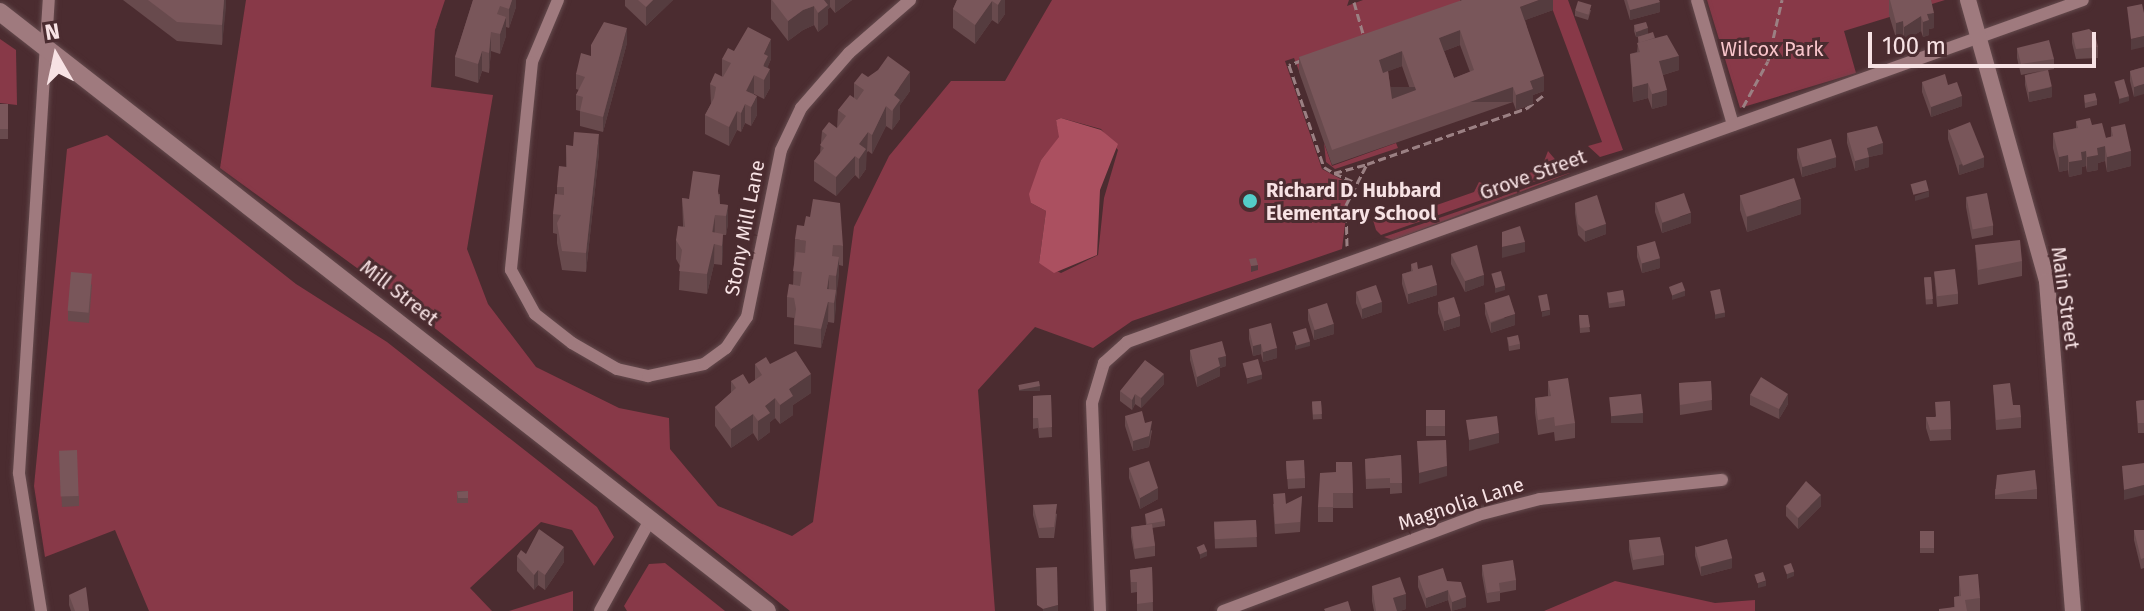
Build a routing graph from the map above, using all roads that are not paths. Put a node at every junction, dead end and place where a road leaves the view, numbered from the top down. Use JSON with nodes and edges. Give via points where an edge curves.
{"nodes":[{"id":1,"x":49,"y":0,"type":"edge"},
{"id":2,"x":558,"y":0,"type":"edge"},
{"id":3,"x":910,"y":0,"type":"edge"},
{"id":4,"x":1697,"y":0,"type":"edge"},
{"id":5,"x":1968,"y":0,"type":"edge"},
{"id":6,"x":2083,"y":0,"type":"edge"},
{"id":7,"x":0,"y":12,"type":"edge"},
{"id":8,"x":1979,"y":38,"type":"junction"},
{"id":9,"x":46,"y":50,"type":"junction"},
{"id":10,"x":1733,"y":125,"type":"junction"},
{"id":11,"x":1722,"y":480,"type":"dead end"},
{"id":12,"x":650,"y":520,"type":"junction"},
{"id":13,"x":41,"y":611,"type":"edge"},
{"id":14,"x":600,"y":611,"type":"edge"},
{"id":15,"x":767,"y":611,"type":"edge"},
{"id":16,"x":1100,"y":611,"type":"edge"},
{"id":17,"x":1223,"y":611,"type":"edge"},
{"id":18,"x":2073,"y":611,"type":"edge"}],
"edges":[{"from":1,"to":9,"type":"street"},
{"from":2,"to":3,"type":"street","name":"Stony Mill Lane","via":[[532,62],[511,270],[535,314],[572,343],[617,369],[648,376],[704,364],[726,348],[747,317],[781,150],[801,108],[849,53]]},
{"from":4,"to":10,"type":"street"},
{"from":5,"to":8,"type":"street","name":"Main Street"},
{"from":6,"to":8,"type":"street","name":"Grove Street"},
{"from":7,"to":9,"type":"main road","name":"Mill Street"},
{"from":8,"to":10,"type":"street","name":"Grove Street"},
{"from":8,"to":18,"type":"street","name":"Main Street","via":[[2047,281]]},
{"from":9,"to":12,"type":"main road","name":"Mill Street"},
{"from":9,"to":13,"type":"street","via":[[19,473]]},
{"from":10,"to":16,"type":"street","name":"Grove Street","via":[[1114,350],[1095,380],[1091,429]]},
{"from":11,"to":17,"type":"street","name":"Magnolia Lane","via":[[1525,503]]},
{"from":12,"to":14,"type":"street"},
{"from":12,"to":15,"type":"main road","name":"Mill Street"}]}
